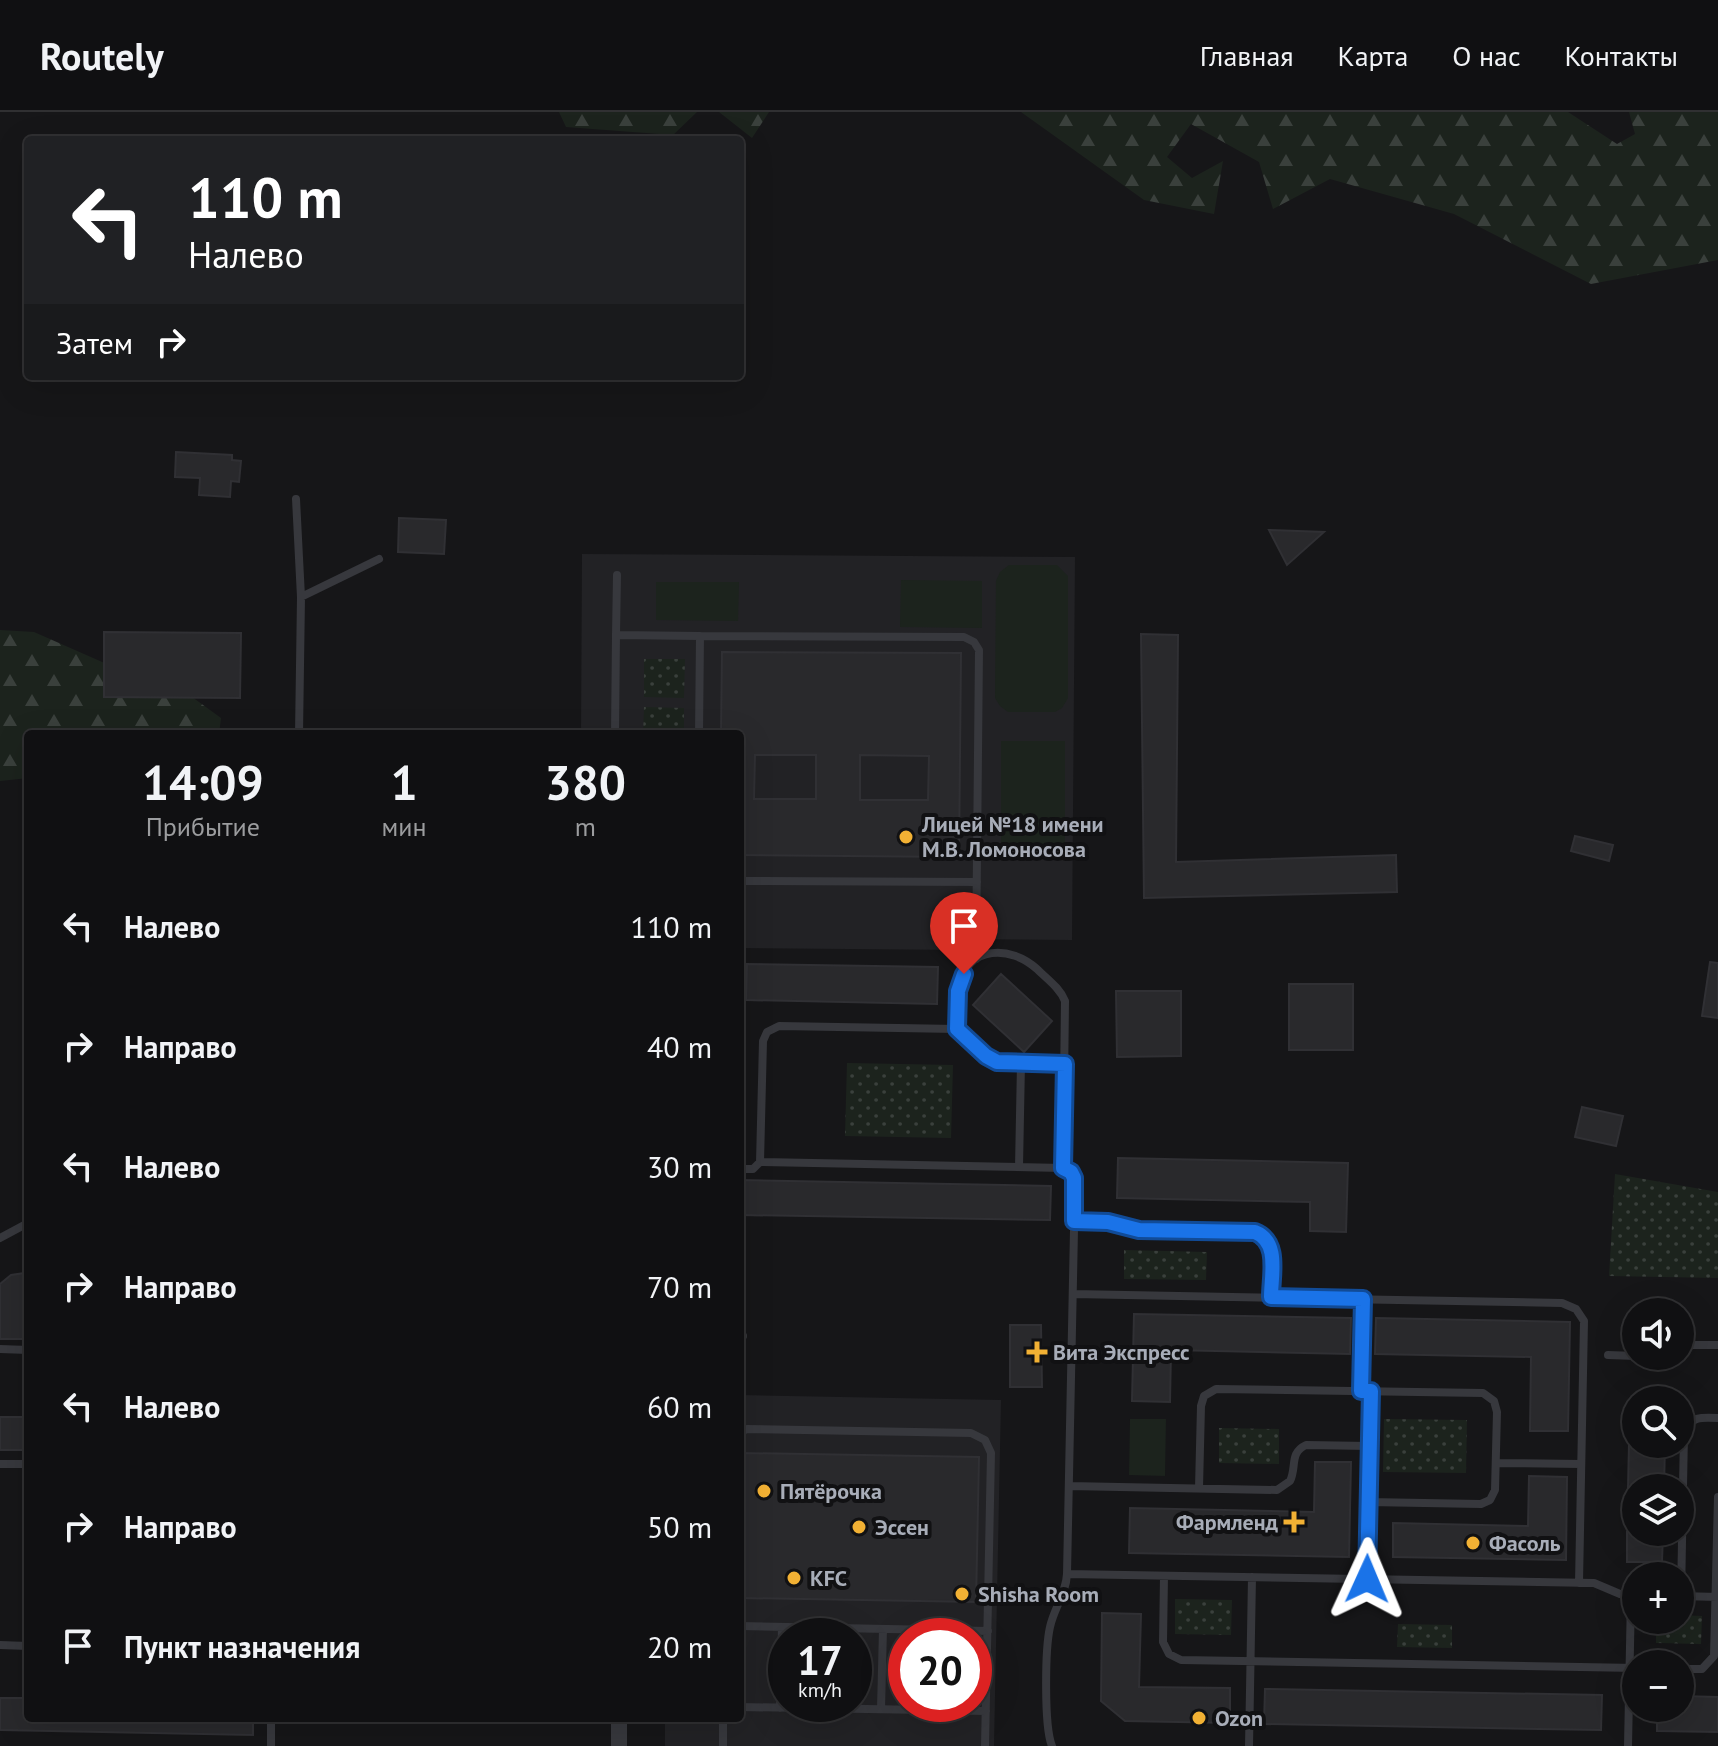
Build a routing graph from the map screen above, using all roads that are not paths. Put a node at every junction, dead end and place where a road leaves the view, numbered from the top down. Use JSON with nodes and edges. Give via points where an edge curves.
{"nodes":[{"id":1,"x":296,"y":499,"type":"dead end"},
{"id":2,"x":379,"y":559,"type":"dead end"},
{"id":3,"x":617,"y":575,"type":"dead end"},
{"id":4,"x":301,"y":597,"type":"junction"},
{"id":5,"x":616,"y":635,"type":"junction"},
{"id":6,"x":700,"y":636,"type":"junction"},
{"id":7,"x":299,"y":730,"type":"edge"},
{"id":8,"x":615,"y":730,"type":"edge"},
{"id":9,"x":699,"y":730,"type":"edge"},
{"id":10,"x":744,"y":881,"type":"edge"},
{"id":11,"x":977,"y":882,"type":"junction"},
{"id":12,"x":976,"y":959,"type":"junction"},
{"id":13,"x":957,"y":1029,"type":"junction"},
{"id":14,"x":1021,"y":1063,"type":"junction"},
{"id":15,"x":1065,"y":1064,"type":"junction"},
{"id":16,"x":760,"y":1162,"type":"junction"},
{"id":17,"x":1019,"y":1167,"type":"junction"},
{"id":18,"x":1063,"y":1168,"type":"junction"},
{"id":19,"x":744,"y":1169,"type":"edge"},
{"id":20,"x":1074,"y":1221,"type":"junction"},
{"id":21,"x":24,"y":1225,"type":"edge"},
{"id":22,"x":0,"y":1238,"type":"edge"},
{"id":23,"x":1073,"y":1294,"type":"junction"},
{"id":24,"x":1271,"y":1297,"type":"junction"},
{"id":25,"x":1363,"y":1299,"type":"junction"},
{"id":26,"x":1694,"y":1345,"type":"edge"},
{"id":27,"x":1718,"y":1345,"type":"edge"},
{"id":28,"x":0,"y":1349,"type":"edge"},
{"id":29,"x":24,"y":1350,"type":"edge"},
{"id":30,"x":1608,"y":1355,"type":"dead end"},
{"id":31,"x":1622,"y":1356,"type":"edge"},
{"id":32,"x":1366,"y":1391,"type":"junction"},
{"id":33,"x":1718,"y":1418,"type":"edge"},
{"id":34,"x":744,"y":1430,"type":"edge"},
{"id":35,"x":1369,"y":1446,"type":"junction"},
{"id":36,"x":1496,"y":1463,"type":"junction"},
{"id":37,"x":0,"y":1464,"type":"edge"},
{"id":38,"x":24,"y":1464,"type":"edge"},
{"id":39,"x":1581,"y":1464,"type":"junction"},
{"id":40,"x":1069,"y":1486,"type":"junction"},
{"id":41,"x":1199,"y":1488,"type":"junction"},
{"id":42,"x":1718,"y":1497,"type":"edge"},
{"id":43,"x":1368,"y":1502,"type":"junction"},
{"id":44,"x":1681,"y":1562,"type":"edge"},
{"id":45,"x":1067,"y":1574,"type":"junction"},
{"id":46,"x":1164,"y":1576,"type":"junction"},
{"id":47,"x":1252,"y":1577,"type":"junction"},
{"id":48,"x":1367,"y":1579,"type":"junction"},
{"id":49,"x":1579,"y":1583,"type":"junction"},
{"id":50,"x":1622,"y":1594,"type":"edge"},
{"id":51,"x":1694,"y":1596,"type":"edge"},
{"id":52,"x":1717,"y":1597,"type":"edge"},
{"id":53,"x":988,"y":1618,"type":"edge"},
{"id":54,"x":744,"y":1626,"type":"edge"},
{"id":55,"x":768,"y":1627,"type":"edge"},
{"id":56,"x":883,"y":1629,"type":"junction"},
{"id":57,"x":888,"y":1629,"type":"edge"},
{"id":58,"x":872,"y":1630,"type":"edge"},
{"id":59,"x":0,"y":1645,"type":"edge"},
{"id":60,"x":24,"y":1646,"type":"edge"},
{"id":61,"x":1250,"y":1661,"type":"junction"},
{"id":62,"x":1622,"y":1668,"type":"edge"},
{"id":63,"x":1694,"y":1669,"type":"edge"},
{"id":64,"x":744,"y":1707,"type":"edge"},
{"id":65,"x":768,"y":1708,"type":"edge"},
{"id":66,"x":872,"y":1708,"type":"edge"},
{"id":67,"x":881,"y":1709,"type":"junction"},
{"id":68,"x":888,"y":1709,"type":"edge"},
{"id":69,"x":271,"y":1722,"type":"edge"},
{"id":70,"x":619,"y":1722,"type":"edge"},
{"id":71,"x":723,"y":1722,"type":"edge"},
{"id":72,"x":986,"y":1722,"type":"edge"},
{"id":73,"x":1630,"y":1722,"type":"edge"},
{"id":74,"x":271,"y":1746,"type":"edge"},
{"id":75,"x":619,"y":1746,"type":"edge"},
{"id":76,"x":723,"y":1746,"type":"edge"},
{"id":77,"x":985,"y":1746,"type":"edge"},
{"id":78,"x":1052,"y":1746,"type":"edge"},
{"id":79,"x":1249,"y":1746,"type":"edge"},
{"id":80,"x":1628,"y":1746,"type":"edge"}],
"edges":[{"from":1,"to":4,"type":"lane"},
{"from":2,"to":4,"type":"lane"},
{"from":3,"to":5,"type":"lane"},
{"from":4,"to":7,"type":"lane"},
{"from":5,"to":6,"type":"lane"},
{"from":5,"to":8,"type":"lane"},
{"from":6,"to":9,"type":"lane"},
{"from":6,"to":11,"type":"lane","via":[[964,637],[974,642],[979,650]]},
{"from":10,"to":11,"type":"lane"},
{"from":11,"to":12,"type":"lane"},
{"from":12,"to":13,"type":"lane","via":[[959,985]]},
{"from":12,"to":15,"type":"lane","via":[[992,952],[1017,956],[1062,993]]},
{"from":13,"to":14,"type":"lane","via":[[990,1059]]},
{"from":13,"to":16,"type":"lane","via":[[770,1029],[763,1041]]},
{"from":14,"to":15,"type":"lane"},
{"from":14,"to":17,"type":"lane"},
{"from":15,"to":18,"type":"lane"},
{"from":16,"to":17,"type":"lane"},
{"from":16,"to":19,"type":"lane"},
{"from":17,"to":18,"type":"lane"},
{"from":18,"to":20,"type":"lane","via":[[1074,1178]]},
{"from":20,"to":23,"type":"lane"},
{"from":20,"to":24,"type":"lane","via":[[1139,1230],[1255,1232],[1267,1238],[1272,1249]]},
{"from":21,"to":22,"type":"lane"},
{"from":23,"to":24,"type":"lane"},
{"from":23,"to":40,"type":"lane"},
{"from":24,"to":25,"type":"lane"},
{"from":25,"to":32,"type":"lane"},
{"from":25,"to":39,"type":"lane","via":[[1562,1303],[1576,1309],[1584,1321]]},
{"from":26,"to":27,"type":"lane"},
{"from":28,"to":29,"type":"lane"},
{"from":30,"to":31,"type":"lane"},
{"from":32,"to":35,"type":"lane"},
{"from":32,"to":36,"type":"lane","via":[[1488,1395],[1496,1405]]},
{"from":32,"to":41,"type":"lane","via":[[1211,1390],[1201,1406]]},
{"from":33,"to":44,"type":"lane","via":[[1698,1417],[1684,1433]]},
{"from":34,"to":53,"type":"lane","via":[[971,1433],[985,1440],[991,1453]]},
{"from":35,"to":41,"type":"lane","via":[[1300,1447],[1290,1481],[1277,1490]]},
{"from":35,"to":43,"type":"lane"},
{"from":36,"to":39,"type":"lane"},
{"from":36,"to":43,"type":"lane","via":[[1495,1490],[1481,1504]]},
{"from":37,"to":38,"type":"lane"},
{"from":39,"to":49,"type":"lane"},
{"from":40,"to":41,"type":"lane"},
{"from":40,"to":45,"type":"lane"},
{"from":42,"to":52,"type":"lane"},
{"from":43,"to":48,"type":"lane"},
{"from":45,"to":46,"type":"lane"},
{"from":45,"to":78,"type":"lane","via":[[1049,1631],[1047,1727]]},
{"from":46,"to":47,"type":"lane"},
{"from":46,"to":61,"type":"lane","via":[[1163,1642],[1169,1654],[1181,1660]]},
{"from":47,"to":48,"type":"lane"},
{"from":47,"to":61,"type":"lane"},
{"from":48,"to":49,"type":"lane"},
{"from":49,"to":50,"type":"lane"},
{"from":51,"to":52,"type":"lane"},
{"from":52,"to":63,"type":"lane","via":[[1715,1652],[1702,1669]]},
{"from":54,"to":55,"type":"lane"},
{"from":56,"to":57,"type":"lane"},
{"from":56,"to":58,"type":"lane"},
{"from":56,"to":67,"type":"lane"},
{"from":59,"to":60,"type":"lane"},
{"from":61,"to":62,"type":"lane"},
{"from":61,"to":79,"type":"lane"},
{"from":64,"to":65,"type":"lane"},
{"from":66,"to":67,"type":"lane"},
{"from":67,"to":68,"type":"lane"},
{"from":69,"to":74,"type":"lane"},
{"from":70,"to":75,"type":"street"},
{"from":71,"to":76,"type":"lane"},
{"from":72,"to":77,"type":"lane"},
{"from":73,"to":80,"type":"lane"}]}
